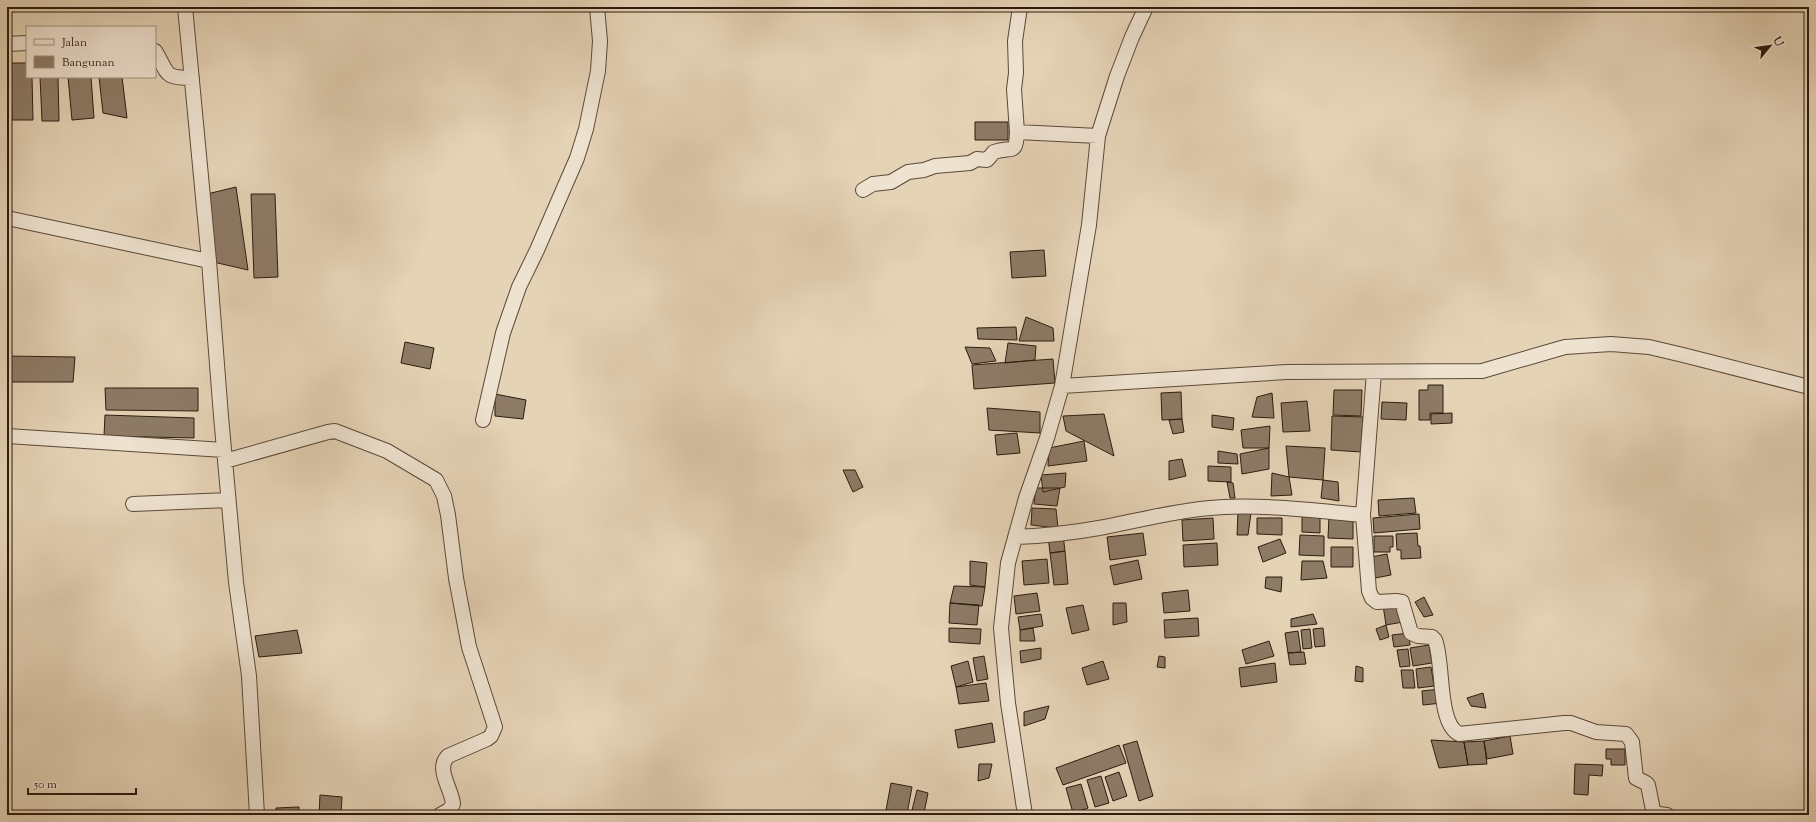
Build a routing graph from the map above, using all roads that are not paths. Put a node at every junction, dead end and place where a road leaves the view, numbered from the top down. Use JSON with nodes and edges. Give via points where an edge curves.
{"nodes":[{"id":1,"x":185,"y":7,"type":"edge"},
{"id":2,"x":597,"y":7,"type":"edge"},
{"id":3,"x":1020,"y":7,"type":"edge"},
{"id":4,"x":1146,"y":7,"type":"edge"},
{"id":5,"x":26,"y":43,"type":"edge"},
{"id":6,"x":7,"y":44,"type":"edge"},
{"id":7,"x":156,"y":54,"type":"edge"},
{"id":8,"x":192,"y":78,"type":"junction"},
{"id":9,"x":1017,"y":132,"type":"junction"},
{"id":10,"x":1098,"y":136,"type":"junction"},
{"id":11,"x":863,"y":190,"type":"dead end"},
{"id":12,"x":7,"y":218,"type":"edge"},
{"id":13,"x":210,"y":261,"type":"junction"},
{"id":14,"x":1374,"y":372,"type":"junction"},
{"id":15,"x":1062,"y":386,"type":"junction"},
{"id":16,"x":1809,"y":387,"type":"edge"},
{"id":17,"x":483,"y":420,"type":"dead end"},
{"id":18,"x":7,"y":436,"type":"edge"},
{"id":19,"x":224,"y":456,"type":"junction"},
{"id":20,"x":228,"y":500,"type":"junction"},
{"id":21,"x":133,"y":504,"type":"dead end"},
{"id":22,"x":1363,"y":515,"type":"junction"},
{"id":23,"x":1015,"y":537,"type":"junction"},
{"id":24,"x":257,"y":815,"type":"edge"},
{"id":25,"x":440,"y":815,"type":"edge"},
{"id":26,"x":1025,"y":815,"type":"edge"},
{"id":27,"x":1667,"y":815,"type":"edge"}],
"edges":[{"from":1,"to":8,"type":"street"},
{"from":2,"to":17,"type":"street","via":[[599,56],[586,129],[577,158],[538,250],[519,287],[503,333]]},
{"from":3,"to":9,"type":"street","via":[[1015,41],[1014,89]]},
{"from":4,"to":10,"type":"street","via":[[1117,76]]},
{"from":5,"to":6,"type":"street"},
{"from":7,"to":8,"type":"street","via":[[170,76]]},
{"from":8,"to":13,"type":"street"},
{"from":9,"to":10,"type":"street"},
{"from":9,"to":11,"type":"street","via":[[1017,145],[1013,149],[994,152],[987,160],[977,159],[970,163],[935,166],[908,172],[891,182],[873,184]]},
{"from":10,"to":15,"type":"street","via":[[1090,225]]},
{"from":12,"to":13,"type":"street"},
{"from":13,"to":19,"type":"street"},
{"from":14,"to":15,"type":"street","via":[[1287,372]]},
{"from":14,"to":16,"type":"street","via":[[1482,371],[1565,347],[1611,344],[1649,347]]},
{"from":14,"to":22,"type":"street"},
{"from":15,"to":23,"type":"street"},
{"from":18,"to":19,"type":"street"},
{"from":19,"to":20,"type":"street"},
{"from":19,"to":25,"type":"street","via":[[335,431],[387,452],[436,480],[444,496],[448,515],[469,647],[495,727],[487,739],[444,759],[442,767],[453,804]]},
{"from":20,"to":21,"type":"street"},
{"from":20,"to":24,"type":"street","via":[[249,676]]},
{"from":22,"to":23,"type":"street","via":[[1280,508],[1224,507],[1170,513],[1092,529]]},
{"from":22,"to":27,"type":"street","via":[[1370,595],[1377,602],[1402,602],[1410,633],[1432,637],[1435,640],[1446,715],[1452,729],[1459,734],[1564,722],[1596,732],[1626,734],[1632,742],[1636,778],[1648,786],[1653,810],[1658,814]]},
{"from":23,"to":26,"type":"street","via":[[1008,563],[1001,624],[1008,703]]}]}
